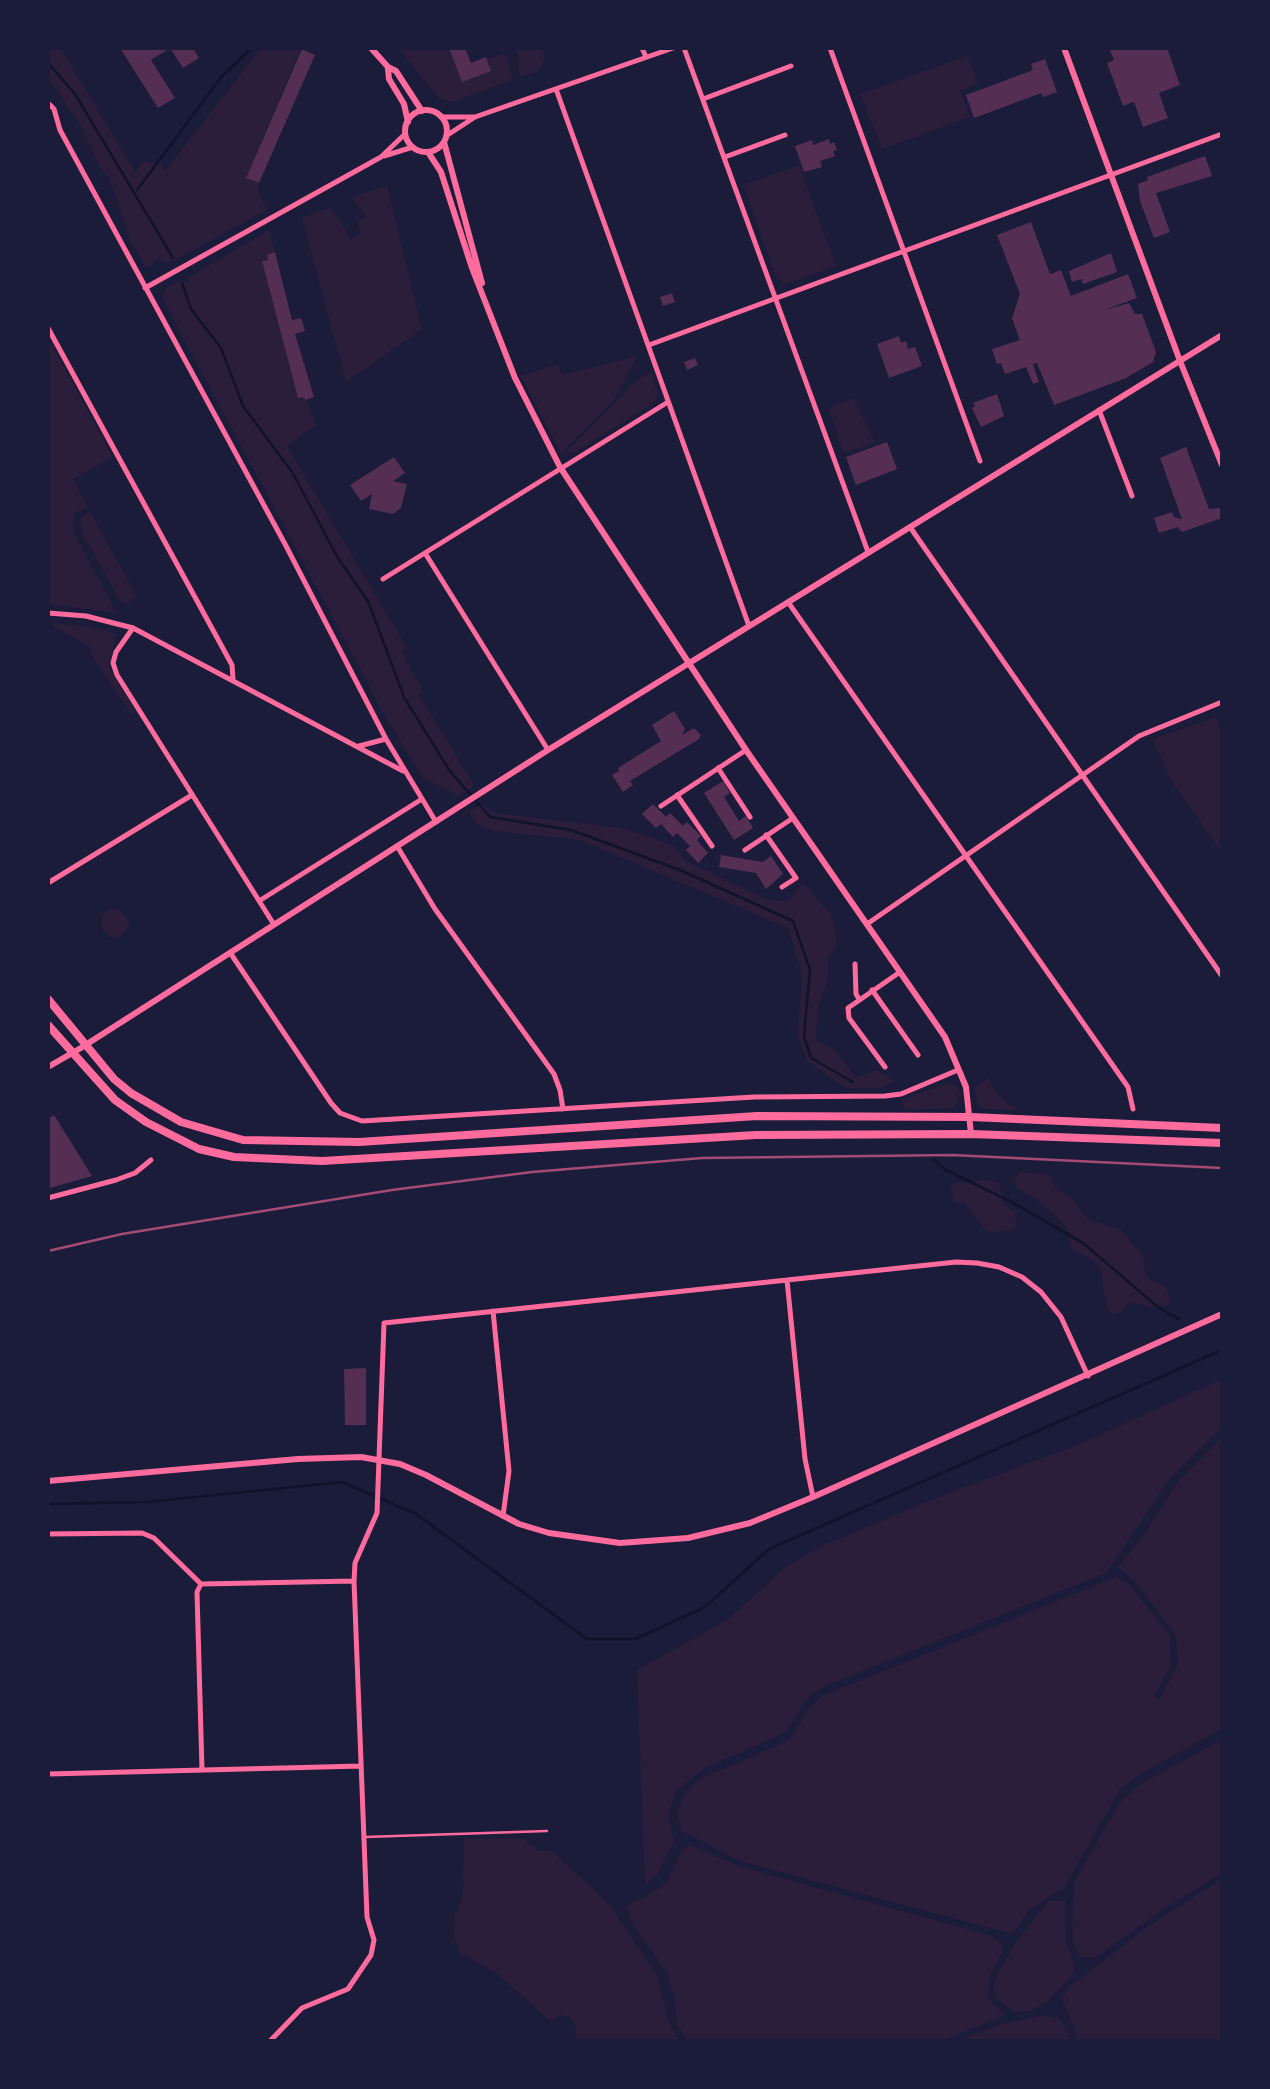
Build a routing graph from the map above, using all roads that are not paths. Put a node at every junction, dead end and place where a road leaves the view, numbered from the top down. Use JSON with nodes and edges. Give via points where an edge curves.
{"nodes":[{"id":1,"x":371,"y":48,"type":"edge"},
{"id":2,"x":642,"y":48,"type":"edge"},
{"id":3,"x":672,"y":48,"type":"edge"},
{"id":4,"x":684,"y":48,"type":"edge"},
{"id":5,"x":830,"y":48,"type":"edge"},
{"id":6,"x":1064,"y":48,"type":"edge"},
{"id":7,"x":646,"y":57,"type":"junction"},
{"id":8,"x":792,"y":66,"type":"dead end"},
{"id":9,"x":388,"y":68,"type":"junction"},
{"id":10,"x":556,"y":89,"type":"junction"},
{"id":11,"x":703,"y":99,"type":"junction"},
{"id":12,"x":50,"y":106,"type":"edge"},
{"id":13,"x":422,"y":111,"type":"junction"},
{"id":14,"x":441,"y":117,"type":"junction"},
{"id":15,"x":475,"y":117,"type":"junction"},
{"id":16,"x":408,"y":122,"type":"junction"},
{"id":17,"x":405,"y":134,"type":"junction"},
{"id":18,"x":1222,"y":134,"type":"edge"},
{"id":19,"x":785,"y":135,"type":"dead end"},
{"id":20,"x":445,"y":139,"type":"junction"},
{"id":21,"x":413,"y":148,"type":"junction"},
{"id":22,"x":428,"y":152,"type":"junction"},
{"id":23,"x":381,"y":157,"type":"junction"},
{"id":24,"x":725,"y":157,"type":"junction"},
{"id":25,"x":1112,"y":175,"type":"junction"},
{"id":26,"x":904,"y":250,"type":"junction"},
{"id":27,"x":145,"y":288,"type":"junction"},
{"id":28,"x":776,"y":299,"type":"junction"},
{"id":29,"x":488,"y":308,"type":"junction"},
{"id":30,"x":48,"y":328,"type":"edge"},
{"id":31,"x":1222,"y":336,"type":"edge"},
{"id":32,"x":649,"y":345,"type":"junction"},
{"id":33,"x":1180,"y":361,"type":"junction"},
{"id":34,"x":668,"y":402,"type":"junction"},
{"id":35,"x":1099,"y":409,"type":"junction"},
{"id":36,"x":980,"y":461,"type":"dead end"},
{"id":37,"x":1222,"y":465,"type":"edge"},
{"id":38,"x":560,"y":466,"type":"junction"},
{"id":39,"x":1132,"y":496,"type":"dead end"},
{"id":40,"x":909,"y":526,"type":"junction"},
{"id":41,"x":868,"y":552,"type":"junction"},
{"id":42,"x":425,"y":553,"type":"junction"},
{"id":43,"x":382,"y":578,"type":"dead end"},
{"id":44,"x":788,"y":602,"type":"junction"},
{"id":45,"x":48,"y":613,"type":"edge"},
{"id":46,"x":750,"y":626,"type":"junction"},
{"id":47,"x":132,"y":628,"type":"junction"},
{"id":48,"x":689,"y":665,"type":"junction"},
{"id":49,"x":233,"y":680,"type":"junction"},
{"id":50,"x":1222,"y":702,"type":"edge"},
{"id":51,"x":386,"y":739,"type":"junction"},
{"id":52,"x":356,"y":746,"type":"junction"},
{"id":53,"x":548,"y":750,"type":"junction"},
{"id":54,"x":746,"y":750,"type":"junction"},
{"id":55,"x":718,"y":768,"type":"junction"},
{"id":56,"x":406,"y":772,"type":"junction"},
{"id":57,"x":1082,"y":773,"type":"junction"},
{"id":58,"x":192,"y":795,"type":"junction"},
{"id":59,"x":678,"y":795,"type":"junction"},
{"id":60,"x":422,"y":799,"type":"junction"},
{"id":61,"x":661,"y":806,"type":"dead end"},
{"id":62,"x":750,"y":817,"type":"dead end"},
{"id":63,"x":793,"y":818,"type":"junction"},
{"id":64,"x":436,"y":822,"type":"junction"},
{"id":65,"x":766,"y":835,"type":"junction"},
{"id":66,"x":396,"y":846,"type":"junction"},
{"id":67,"x":712,"y":846,"type":"dead end"},
{"id":68,"x":745,"y":850,"type":"dead end"},
{"id":69,"x":966,"y":856,"type":"junction"},
{"id":70,"x":48,"y":883,"type":"edge"},
{"id":71,"x":782,"y":887,"type":"dead end"},
{"id":72,"x":259,"y":901,"type":"junction"},
{"id":73,"x":273,"y":923,"type":"junction"},
{"id":74,"x":867,"y":924,"type":"junction"},
{"id":75,"x":229,"y":951,"type":"junction"},
{"id":76,"x":855,"y":964,"type":"dead end"},
{"id":77,"x":900,"y":972,"type":"junction"},
{"id":78,"x":1222,"y":976,"type":"edge"},
{"id":79,"x":872,"y":990,"type":"junction"},
{"id":80,"x":48,"y":999,"type":"edge"},
{"id":81,"x":859,"y":999,"type":"junction"},
{"id":82,"x":48,"y":1025,"type":"edge"},
{"id":83,"x":87,"y":1044,"type":"junction"},
{"id":84,"x":72,"y":1053,"type":"junction"},
{"id":85,"x":918,"y":1055,"type":"dead end"},
{"id":86,"x":885,"y":1067,"type":"dead end"},
{"id":87,"x":48,"y":1068,"type":"edge"},
{"id":88,"x":961,"y":1069,"type":"junction"},
{"id":89,"x":1133,"y":1109,"type":"dead end"},
{"id":90,"x":562,"y":1110,"type":"junction"},
{"id":91,"x":971,"y":1117,"type":"junction"},
{"id":92,"x":1222,"y":1128,"type":"edge"},
{"id":93,"x":972,"y":1134,"type":"junction"},
{"id":94,"x":358,"y":1142,"type":"junction"},
{"id":95,"x":1222,"y":1143,"type":"edge"},
{"id":96,"x":151,"y":1160,"type":"dead end"},
{"id":97,"x":360,"y":1160,"type":"junction"},
{"id":98,"x":48,"y":1198,"type":"edge"},
{"id":99,"x":787,"y":1280,"type":"junction"},
{"id":100,"x":493,"y":1311,"type":"junction"},
{"id":101,"x":1222,"y":1314,"type":"edge"},
{"id":102,"x":1088,"y":1376,"type":"junction"},
{"id":103,"x":381,"y":1461,"type":"junction"},
{"id":104,"x":48,"y":1481,"type":"edge"},
{"id":105,"x":813,"y":1497,"type":"junction"},
{"id":106,"x":503,"y":1516,"type":"junction"},
{"id":107,"x":48,"y":1534,"type":"edge"},
{"id":108,"x":354,"y":1580,"type":"junction"},
{"id":109,"x":201,"y":1584,"type":"junction"},
{"id":110,"x":361,"y":1766,"type":"junction"},
{"id":111,"x":202,"y":1770,"type":"junction"},
{"id":112,"x":48,"y":1774,"type":"edge"},
{"id":113,"x":547,"y":1830,"type":"dead end"},
{"id":114,"x":364,"y":1837,"type":"junction"},
{"id":115,"x":270,"y":2042,"type":"edge"}],
"edges":[{"from":1,"to":9,"type":"street"},
{"from":2,"to":7,"type":"street"},
{"from":3,"to":7,"type":"street"},
{"from":4,"to":11,"type":"street"},
{"from":5,"to":26,"type":"street"},
{"from":6,"to":25,"type":"street"},
{"from":7,"to":10,"type":"street"},
{"from":8,"to":11,"type":"street"},
{"from":9,"to":13,"type":"street"},
{"from":9,"to":16,"type":"street"},
{"from":10,"to":15,"type":"street"},
{"from":10,"to":32,"type":"street"},
{"from":11,"to":24,"type":"street"},
{"from":12,"to":27,"type":"street"},
{"from":13,"to":14,"type":"street"},
{"from":13,"to":16,"type":"street"},
{"from":14,"to":15,"type":"street"},
{"from":14,"to":20,"type":"street"},
{"from":15,"to":20,"type":"street"},
{"from":16,"to":17,"type":"street"},
{"from":17,"to":21,"type":"street"},
{"from":17,"to":23,"type":"street"},
{"from":18,"to":25,"type":"street"},
{"from":19,"to":24,"type":"street"},
{"from":20,"to":22,"type":"street"},
{"from":20,"to":29,"type":"street"},
{"from":21,"to":22,"type":"street"},
{"from":21,"to":23,"type":"street"},
{"from":22,"to":29,"type":"street"},
{"from":23,"to":27,"type":"street"},
{"from":24,"to":28,"type":"street"},
{"from":25,"to":26,"type":"street"},
{"from":25,"to":33,"type":"street"},
{"from":26,"to":28,"type":"street"},
{"from":26,"to":36,"type":"street"},
{"from":27,"to":51,"type":"street"},
{"from":28,"to":32,"type":"street"},
{"from":28,"to":41,"type":"street"},
{"from":29,"to":38,"type":"street"},
{"from":30,"to":49,"type":"street","via":[[232,665]]},
{"from":31,"to":33,"type":"street"},
{"from":32,"to":34,"type":"street"},
{"from":33,"to":35,"type":"street"},
{"from":33,"to":37,"type":"street"},
{"from":34,"to":38,"type":"street"},
{"from":34,"to":46,"type":"street"},
{"from":35,"to":39,"type":"street"},
{"from":35,"to":40,"type":"street"},
{"from":38,"to":42,"type":"street"},
{"from":38,"to":48,"type":"street"},
{"from":40,"to":41,"type":"street"},
{"from":40,"to":57,"type":"street"},
{"from":41,"to":44,"type":"street"},
{"from":42,"to":43,"type":"street"},
{"from":42,"to":53,"type":"street"},
{"from":44,"to":46,"type":"street"},
{"from":44,"to":69,"type":"street"},
{"from":45,"to":47,"type":"street"},
{"from":46,"to":48,"type":"street"},
{"from":47,"to":49,"type":"street"},
{"from":47,"to":58,"type":"street","via":[[113,663]]},
{"from":48,"to":53,"type":"street"},
{"from":48,"to":54,"type":"street"},
{"from":49,"to":52,"type":"street"},
{"from":50,"to":57,"type":"street","via":[[1152,728]]},
{"from":51,"to":52,"type":"street"},
{"from":51,"to":56,"type":"street"},
{"from":52,"to":56,"type":"street"},
{"from":53,"to":64,"type":"street"},
{"from":54,"to":55,"type":"street"},
{"from":54,"to":63,"type":"street"},
{"from":55,"to":59,"type":"street"},
{"from":55,"to":62,"type":"street"},
{"from":56,"to":60,"type":"street"},
{"from":57,"to":69,"type":"street"},
{"from":57,"to":78,"type":"street"},
{"from":58,"to":70,"type":"street"},
{"from":58,"to":72,"type":"street"},
{"from":59,"to":61,"type":"street"},
{"from":59,"to":67,"type":"street"},
{"from":60,"to":64,"type":"street"},
{"from":60,"to":72,"type":"street"},
{"from":63,"to":65,"type":"street"},
{"from":63,"to":74,"type":"street"},
{"from":64,"to":66,"type":"street"},
{"from":65,"to":68,"type":"street"},
{"from":65,"to":71,"type":"street","via":[[796,878]]},
{"from":66,"to":73,"type":"street"},
{"from":66,"to":90,"type":"street","via":[[554,1074]]},
{"from":69,"to":74,"type":"street"},
{"from":69,"to":89,"type":"street","via":[[1128,1087]]},
{"from":72,"to":73,"type":"street"},
{"from":73,"to":75,"type":"street"},
{"from":74,"to":77,"type":"street"},
{"from":75,"to":83,"type":"street"},
{"from":75,"to":90,"type":"street","via":[[331,1103],[351,1119]]},
{"from":76,"to":81,"type":"street"},
{"from":77,"to":79,"type":"street"},
{"from":77,"to":88,"type":"street"},
{"from":79,"to":81,"type":"street"},
{"from":79,"to":85,"type":"street"},
{"from":80,"to":83,"type":"main road"},
{"from":81,"to":86,"type":"street","via":[[848,1008],[849,1018]]},
{"from":82,"to":84,"type":"main road"},
{"from":83,"to":84,"type":"street"},
{"from":83,"to":94,"type":"main road","via":[[132,1093],[199,1129],[243,1140]]},
{"from":84,"to":87,"type":"street"},
{"from":84,"to":97,"type":"main road","via":[[115,1100],[199,1149],[278,1161]]},
{"from":88,"to":90,"type":"street","via":[[885,1096]]},
{"from":88,"to":91,"type":"street"},
{"from":91,"to":92,"type":"main road"},
{"from":91,"to":93,"type":"street"},
{"from":91,"to":94,"type":"main road","via":[[757,1116]]},
{"from":93,"to":95,"type":"main road"},
{"from":93,"to":97,"type":"main road","via":[[756,1135]]},
{"from":94,"to":97,"type":"main road"},
{"from":96,"to":98,"type":"street","via":[[116,1180]]},
{"from":99,"to":100,"type":"street"},
{"from":99,"to":102,"type":"street","via":[[956,1262],[999,1267],[1042,1292],[1062,1316]]},
{"from":99,"to":105,"type":"street"},
{"from":100,"to":103,"type":"street","via":[[384,1323]]},
{"from":100,"to":106,"type":"street","via":[[509,1471]]},
{"from":101,"to":102,"type":"street"},
{"from":102,"to":105,"type":"street"},
{"from":103,"to":104,"type":"street","via":[[298,1459]]},
{"from":103,"to":106,"type":"street","via":[[426,1474]]},
{"from":103,"to":108,"type":"street","via":[[377,1513]]},
{"from":105,"to":106,"type":"street","via":[[708,1535],[651,1542],[588,1540]]},
{"from":107,"to":109,"type":"street","via":[[142,1532]]},
{"from":108,"to":109,"type":"street"},
{"from":108,"to":110,"type":"street"},
{"from":109,"to":111,"type":"street"},
{"from":110,"to":111,"type":"street"},
{"from":110,"to":114,"type":"street"},
{"from":111,"to":112,"type":"street"},
{"from":113,"to":114,"type":"lane"},
{"from":114,"to":115,"type":"street","via":[[371,1955],[352,1984],[302,2008]]}]}
